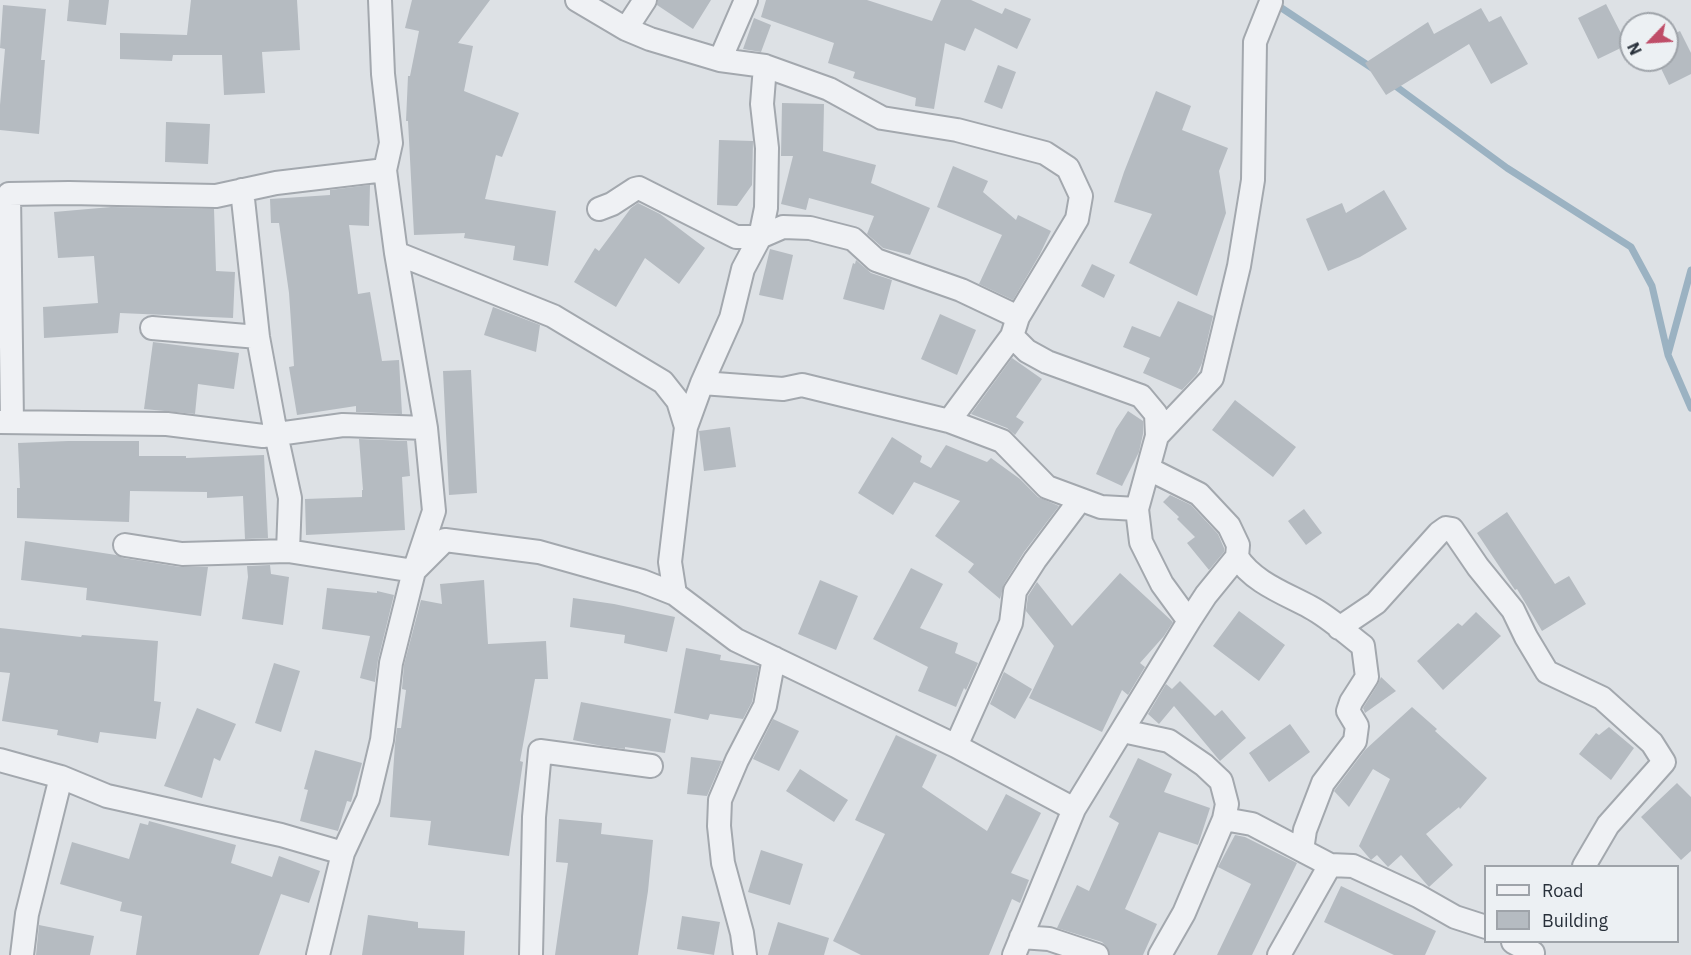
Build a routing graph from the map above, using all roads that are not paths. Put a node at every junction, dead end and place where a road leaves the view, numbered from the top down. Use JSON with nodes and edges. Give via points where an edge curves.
{"nodes":[{"id":1,"x":380,"y":0,"type":"edge"},
{"id":2,"x":577,"y":0,"type":"edge"},
{"id":3,"x":645,"y":0,"type":"edge"},
{"id":4,"x":746,"y":0,"type":"edge"},
{"id":5,"x":1271,"y":2,"type":"dead end"},
{"id":6,"x":626,"y":29,"type":"junction"},
{"id":7,"x":720,"y":60,"type":"junction"},
{"id":8,"x":765,"y":66,"type":"junction"},
{"id":9,"x":385,"y":170,"type":"junction"},
{"id":10,"x":242,"y":190,"type":"junction"},
{"id":11,"x":599,"y":209,"type":"dead end"},
{"id":12,"x":760,"y":237,"type":"junction"},
{"id":13,"x":396,"y":253,"type":"junction"},
{"id":14,"x":4,"y":266,"type":"edge"},
{"id":15,"x":1015,"y":327,"type":"junction"},
{"id":16,"x":152,"y":328,"type":"dead end"},
{"id":17,"x":258,"y":338,"type":"junction"},
{"id":18,"x":702,"y":383,"type":"junction"},
{"id":19,"x":949,"y":421,"type":"junction"},
{"id":20,"x":6,"y":422,"type":"edge"},
{"id":21,"x":686,"y":427,"type":"junction"},
{"id":22,"x":426,"y":428,"type":"junction"},
{"id":23,"x":276,"y":434,"type":"junction"},
{"id":24,"x":1156,"y":436,"type":"junction"},
{"id":25,"x":1149,"y":469,"type":"junction"},
{"id":26,"x":1080,"y":500,"type":"junction"},
{"id":27,"x":1137,"y":509,"type":"junction"},
{"id":28,"x":125,"y":545,"type":"dead end"},
{"id":29,"x":288,"y":551,"type":"junction"},
{"id":30,"x":1237,"y":556,"type":"junction"},
{"id":31,"x":414,"y":571,"type":"junction"},
{"id":32,"x":675,"y":594,"type":"junction"},
{"id":33,"x":1189,"y":621,"type":"junction"},
{"id":34,"x":1339,"y":628,"type":"junction"},
{"id":35,"x":774,"y":658,"type":"junction"},
{"id":36,"x":1124,"y":731,"type":"junction"},
{"id":37,"x":956,"y":746,"type":"junction"},
{"id":38,"x":0,"y":760,"type":"edge"},
{"id":39,"x":651,"y":766,"type":"dead end"},
{"id":40,"x":61,"y":777,"type":"junction"},
{"id":41,"x":1074,"y":809,"type":"junction"},
{"id":42,"x":1224,"y":819,"type":"junction"},
{"id":43,"x":1302,"y":850,"type":"junction"},
{"id":44,"x":343,"y":853,"type":"junction"},
{"id":45,"x":1330,"y":865,"type":"junction"},
{"id":46,"x":1585,"y":865,"type":"edge"},
{"id":47,"x":1484,"y":927,"type":"edge"},
{"id":48,"x":1516,"y":943,"type":"edge"},
{"id":49,"x":1018,"y":946,"type":"edge"},
{"id":50,"x":1536,"y":950,"type":"edge"},
{"id":51,"x":21,"y":955,"type":"edge"},
{"id":52,"x":318,"y":955,"type":"edge"},
{"id":53,"x":531,"y":955,"type":"edge"},
{"id":54,"x":745,"y":955,"type":"edge"},
{"id":55,"x":1097,"y":955,"type":"edge"},
{"id":56,"x":1160,"y":955,"type":"edge"},
{"id":57,"x":1279,"y":955,"type":"edge"}],
"edges":[{"from":1,"to":9,"type":"street","via":[[391,143]]},
{"from":2,"to":6,"type":"street"},
{"from":3,"to":6,"type":"street"},
{"from":4,"to":7,"type":"street"},
{"from":5,"to":24,"type":"street","via":[[1255,42],[1253,180],[1239,266],[1212,378]]},
{"from":6,"to":7,"type":"street"},
{"from":7,"to":8,"type":"street"},
{"from":8,"to":12,"type":"street","via":[[762,104],[767,148],[766,208]]},
{"from":8,"to":15,"type":"street","via":[[829,89],[882,118],[957,130],[1045,153],[1068,168],[1081,196],[1077,219]]},
{"from":9,"to":10,"type":"street"},
{"from":9,"to":13,"type":"street"},
{"from":10,"to":14,"type":"street","via":[[216,196],[9,194]]},
{"from":10,"to":17,"type":"street"},
{"from":11,"to":12,"type":"street","via":[[639,188],[736,237]]},
{"from":12,"to":15,"type":"street","via":[[783,227],[810,228],[853,239],[876,260],[961,291]]},
{"from":12,"to":18,"type":"street","via":[[742,269],[731,318]]},
{"from":13,"to":21,"type":"street","via":[[553,316],[663,382],[678,401]]},
{"from":13,"to":22,"type":"street"},
{"from":14,"to":20,"type":"street","via":[[11,300]]},
{"from":15,"to":19,"type":"street"},
{"from":15,"to":24,"type":"street","via":[[1028,351],[1047,362],[1141,396],[1156,414]]},
{"from":16,"to":17,"type":"street"},
{"from":17,"to":23,"type":"street"},
{"from":18,"to":19,"type":"street","via":[[783,389],[802,385]]},
{"from":18,"to":21,"type":"street"},
{"from":19,"to":26,"type":"street","via":[[1002,441],[1047,487]]},
{"from":20,"to":23,"type":"street","via":[[166,424],[263,436]]},
{"from":21,"to":32,"type":"street","via":[[670,562]]},
{"from":22,"to":23,"type":"street","via":[[343,425]]},
{"from":22,"to":31,"type":"street","via":[[434,510]]},
{"from":23,"to":29,"type":"street","via":[[290,498]]},
{"from":24,"to":25,"type":"street"},
{"from":25,"to":27,"type":"street"},
{"from":25,"to":30,"type":"street","via":[[1199,494],[1229,526],[1238,545]]},
{"from":26,"to":27,"type":"street","via":[[1101,507]]},
{"from":26,"to":37,"type":"street","via":[[1015,591],[1011,623]]},
{"from":27,"to":33,"type":"street","via":[[1141,542],[1162,584]]},
{"from":28,"to":29,"type":"street","via":[[182,554]]},
{"from":29,"to":31,"type":"street"},
{"from":30,"to":33,"type":"street"},
{"from":30,"to":34,"type":"street","via":[[1241,564],[1277,592],[1311,607]]},
{"from":31,"to":32,"type":"street","via":[[445,540],[539,552]]},
{"from":31,"to":44,"type":"street","via":[[391,663],[382,740],[368,799]]},
{"from":32,"to":35,"type":"street","via":[[736,640]]},
{"from":33,"to":36,"type":"street"},
{"from":34,"to":43,"type":"street","via":[[1363,646],[1367,677],[1348,711],[1357,726],[1355,741],[1323,783]]},
{"from":34,"to":46,"type":"street","via":[[1376,603],[1439,533],[1452,529],[1513,610],[1547,672],[1602,698],[1652,743],[1664,762],[1608,825]]},
{"from":35,"to":37,"type":"street"},
{"from":35,"to":54,"type":"street","via":[[765,706],[720,800],[718,826],[723,863]]},
{"from":36,"to":41,"type":"street"},
{"from":36,"to":42,"type":"street","via":[[1169,741],[1204,765],[1221,782],[1227,804]]},
{"from":37,"to":41,"type":"street"},
{"from":38,"to":40,"type":"street"},
{"from":39,"to":53,"type":"street","via":[[540,751],[534,818]]},
{"from":40,"to":44,"type":"street","via":[[107,796]]},
{"from":40,"to":51,"type":"street","via":[[27,914]]},
{"from":41,"to":49,"type":"street"},
{"from":42,"to":43,"type":"street","via":[[1252,824]]},
{"from":42,"to":56,"type":"street","via":[[1184,913]]},
{"from":43,"to":45,"type":"street"},
{"from":44,"to":52,"type":"street"},
{"from":45,"to":47,"type":"street","via":[[1353,866],[1455,917]]},
{"from":45,"to":57,"type":"street"},
{"from":48,"to":50,"type":"street"},
{"from":49,"to":55,"type":"street","via":[[1049,939]]}]}
